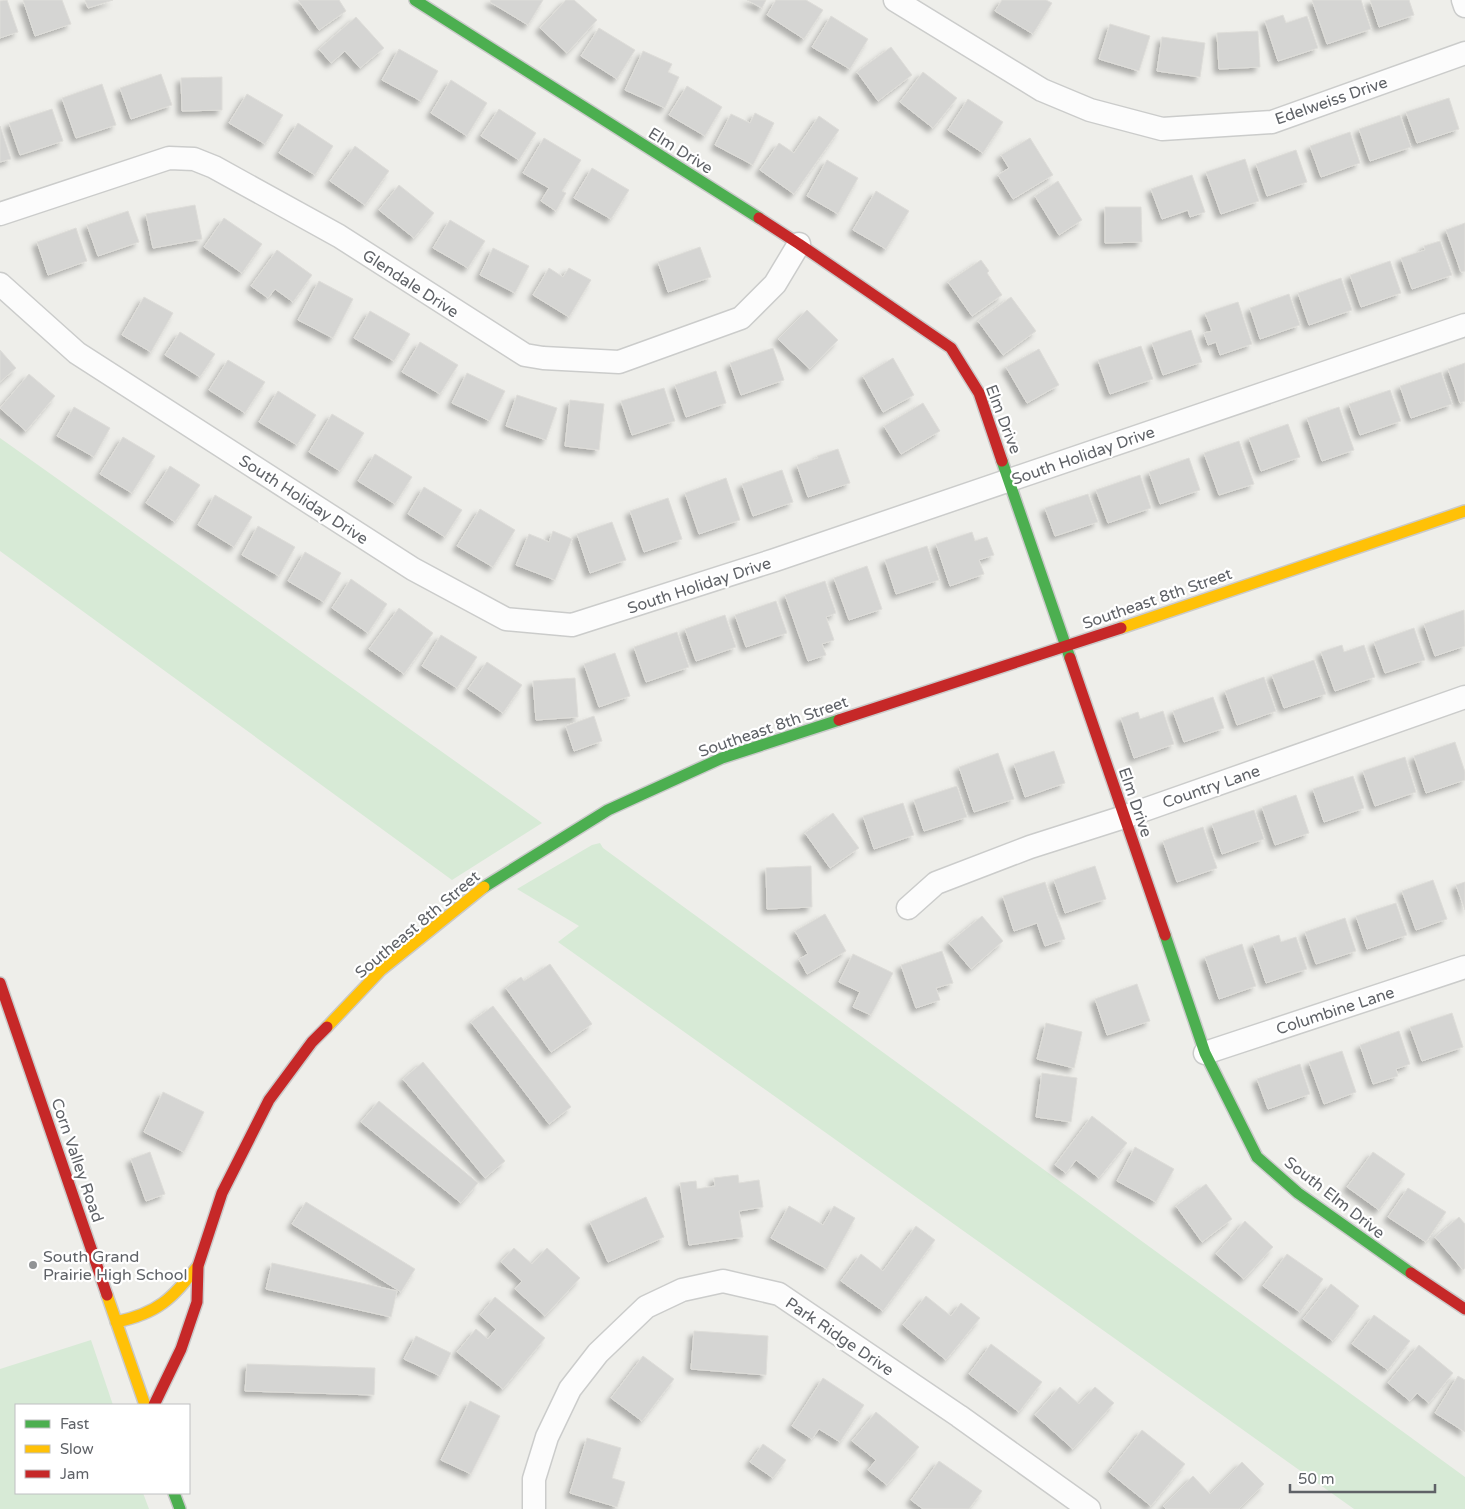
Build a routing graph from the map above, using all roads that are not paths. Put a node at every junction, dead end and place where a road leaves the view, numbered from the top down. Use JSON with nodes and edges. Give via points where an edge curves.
{"nodes":[{"id":1,"x":415,"y":0,"type":"edge"},
{"id":2,"x":895,"y":0,"type":"edge"},
{"id":3,"x":1463,"y":0,"type":"edge"},
{"id":4,"x":1465,"y":6,"type":"edge"},
{"id":5,"x":1465,"y":53,"type":"edge"},
{"id":6,"x":0,"y":214,"type":"edge"},
{"id":7,"x":799,"y":244,"type":"junction"},
{"id":8,"x":0,"y":284,"type":"edge"},
{"id":9,"x":1465,"y":324,"type":"edge"},
{"id":10,"x":1009,"y":480,"type":"junction"},
{"id":11,"x":1465,"y":511,"type":"edge"},
{"id":12,"x":1066,"y":647,"type":"junction"},
{"id":13,"x":1465,"y":697,"type":"edge"},
{"id":14,"x":1124,"y":817,"type":"junction"},
{"id":15,"x":908,"y":908,"type":"dead end"},
{"id":16,"x":1465,"y":966,"type":"edge"},
{"id":17,"x":0,"y":983,"type":"edge"},
{"id":18,"x":1205,"y":1053,"type":"junction"},
{"id":19,"x":198,"y":1266,"type":"junction"},
{"id":20,"x":1465,"y":1309,"type":"edge"},
{"id":21,"x":116,"y":1322,"type":"junction"},
{"id":22,"x":144,"y":1404,"type":"edge"},
{"id":23,"x":154,"y":1404,"type":"edge"},
{"id":24,"x":174,"y":1494,"type":"edge"},
{"id":25,"x":180,"y":1509,"type":"edge"},
{"id":26,"x":534,"y":1509,"type":"edge"},
{"id":27,"x":1089,"y":1509,"type":"edge"}],
"edges":[{"from":1,"to":7,"type":"street","name":"Elm Drive"},
{"from":2,"to":5,"type":"street","name":"Edelweiss Drive","via":[[1042,90],[1090,110],[1162,129],[1272,122]]},
{"from":3,"to":4,"type":"street"},
{"from":6,"to":7,"type":"street","name":"Glendale Drive","via":[[168,158],[194,159],[338,236],[525,355],[619,362],[741,318],[775,284]]},
{"from":7,"to":10,"type":"street","name":"Elm Drive","via":[[951,348],[979,393]]},
{"from":8,"to":10,"type":"street","name":"South Holiday Drive","via":[[77,353],[414,569],[506,619],[572,625],[776,560]]},
{"from":9,"to":10,"type":"street","name":"South Holiday Drive"},
{"from":10,"to":12,"type":"street","name":"Elm Drive"},
{"from":11,"to":12,"type":"street","name":"Southeast 8th Street"},
{"from":12,"to":14,"type":"street","name":"Elm Drive"},
{"from":12,"to":19,"type":"street","name":"Southeast 8th Street","via":[[722,758],[608,810],[476,892],[381,970],[312,1042],[269,1100],[250,1136],[222,1193]]},
{"from":13,"to":14,"type":"street","name":"Country Lane"},
{"from":14,"to":15,"type":"street","name":"Country Lane","via":[[1030,847],[936,883]]},
{"from":14,"to":18,"type":"street","name":"Elm Drive"},
{"from":16,"to":18,"type":"street","name":"Columbine Lane"},
{"from":17,"to":21,"type":"street","name":"Corn Valley Road"},
{"from":18,"to":20,"type":"street","name":"South Elm Drive","via":[[1257,1157],[1298,1193]]},
{"from":19,"to":21,"type":"street","name":"Southeast 8th Street","via":[[158,1308]]},
{"from":19,"to":23,"type":"street","name":"Southeast 8th Street","via":[[197,1302],[181,1349]]},
{"from":21,"to":22,"type":"street","name":"Corn Valley Road"},
{"from":24,"to":25,"type":"street"},
{"from":26,"to":27,"type":"street","name":"Park Ridge Drive","via":[[534,1479],[547,1437],[570,1389],[598,1353],[646,1307],[682,1290],[723,1281],[779,1294]]}]}
